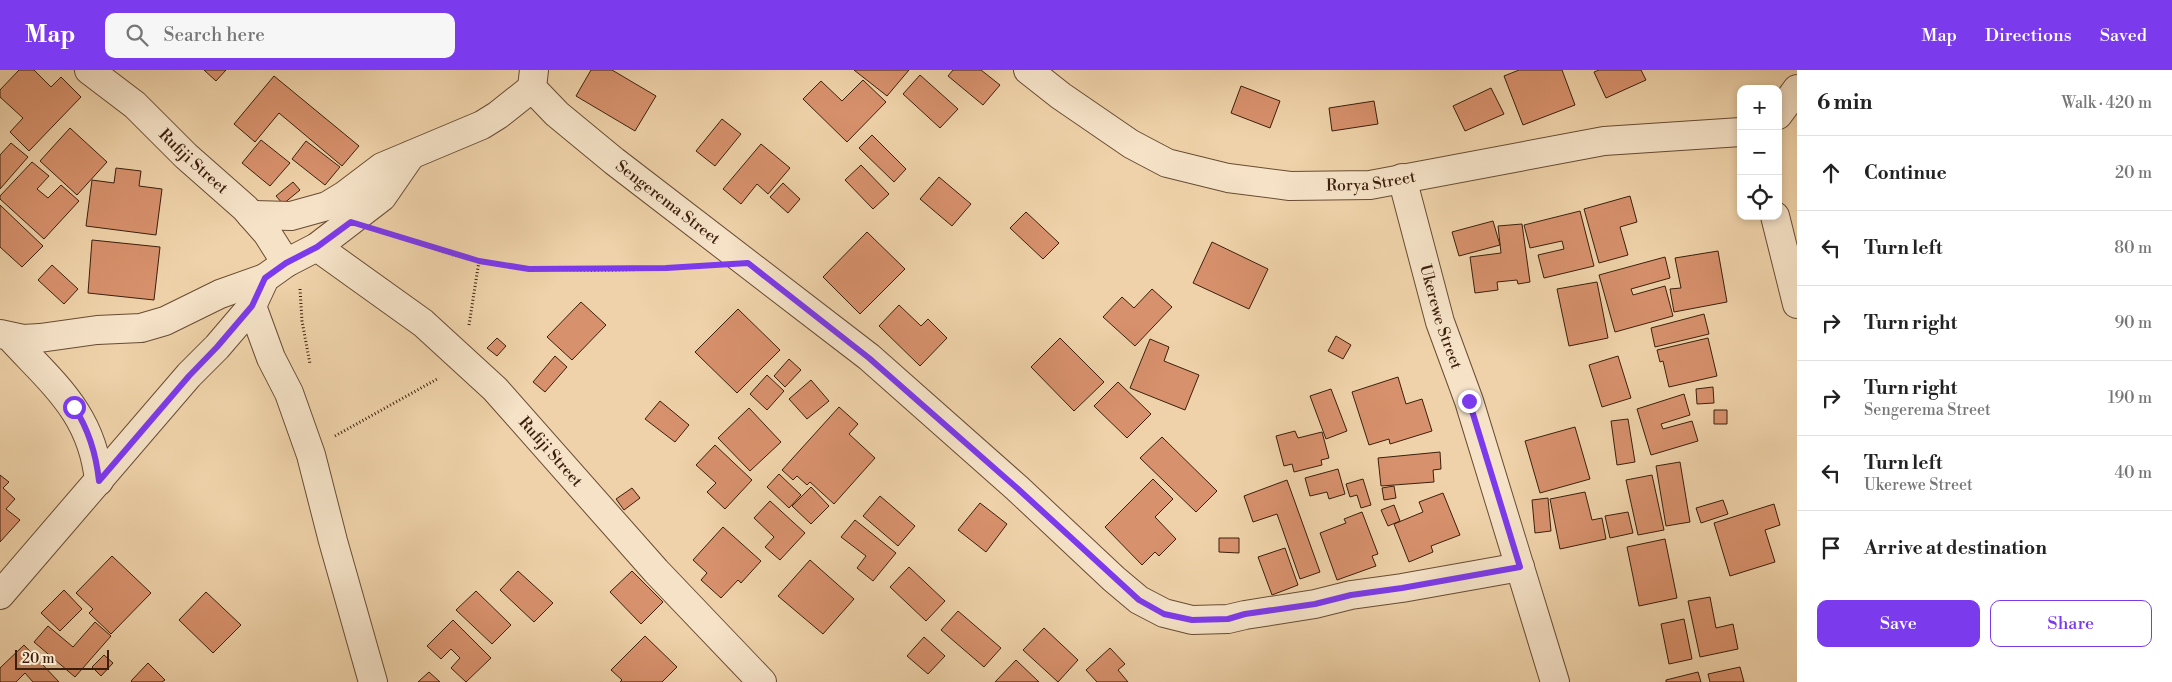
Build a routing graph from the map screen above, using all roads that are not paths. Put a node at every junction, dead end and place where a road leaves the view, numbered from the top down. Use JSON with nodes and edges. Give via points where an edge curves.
{"nodes":[{"id":1,"x":89,"y":70,"type":"edge"},
{"id":2,"x":1028,"y":70,"type":"edge"},
{"id":3,"x":533,"y":79,"type":"edge"},
{"id":4,"x":1797,"y":89,"type":"edge"},
{"id":5,"x":1782,"y":110,"type":"edge"},
{"id":6,"x":1737,"y":132,"type":"edge"},
{"id":7,"x":411,"y":155,"type":"junction"},
{"id":8,"x":1402,"y":178,"type":"junction"},
{"id":9,"x":251,"y":215,"type":"junction"},
{"id":10,"x":1776,"y":220,"type":"edge"},
{"id":11,"x":293,"y":261,"type":"junction"},
{"id":12,"x":1797,"y":304,"type":"edge"},
{"id":13,"x":252,"y":306,"type":"junction"},
{"id":14,"x":5,"y":335,"type":"edge"},
{"id":15,"x":99,"y":481,"type":"junction"},
{"id":16,"x":1520,"y":567,"type":"junction"},
{"id":17,"x":0,"y":595,"type":"edge"},
{"id":18,"x":373,"y":682,"type":"edge"},
{"id":19,"x":762,"y":682,"type":"edge"},
{"id":20,"x":1555,"y":682,"type":"edge"}],
"edges":[{"from":1,"to":9,"type":"street","name":"Rufiji Street","via":[[135,105]]},
{"from":2,"to":8,"type":"street","name":"Rorya Street","via":[[1131,144],[1167,163],[1228,178],[1290,186],[1370,184]]},
{"from":3,"to":7,"type":"street","via":[[498,115],[482,125]]},
{"from":3,"to":16,"type":"street","name":"Sengerema Street","via":[[557,114],[869,358],[1017,488],[1114,579],[1139,600],[1164,614],[1192,620],[1228,619]]},
{"from":4,"to":5,"type":"street"},
{"from":6,"to":8,"type":"street","name":"Rorya Street","via":[[1604,141]]},
{"from":7,"to":9,"type":"street","via":[[382,167],[327,206],[291,216]]},
{"from":7,"to":11,"type":"street","via":[[382,197]]},
{"from":8,"to":16,"type":"street","name":"Ukerewe Street","via":[[1440,322],[1469,401]]},
{"from":9,"to":11,"type":"street","name":"Rufiji Street"},
{"from":10,"to":12,"type":"street"},
{"from":11,"to":13,"type":"street"},
{"from":11,"to":14,"type":"street","via":[[165,321],[141,328],[40,338]]},
{"from":11,"to":19,"type":"street","name":"Rufiji Street","via":[[423,323],[501,395],[656,571]]},
{"from":13,"to":15,"type":"street"},
{"from":13,"to":18,"type":"street","via":[[311,455]]},
{"from":14,"to":15,"type":"street","via":[[79,416],[97,460]]},
{"from":15,"to":17,"type":"street"},
{"from":16,"to":20,"type":"street","name":"Ukerewe Street"}]}
